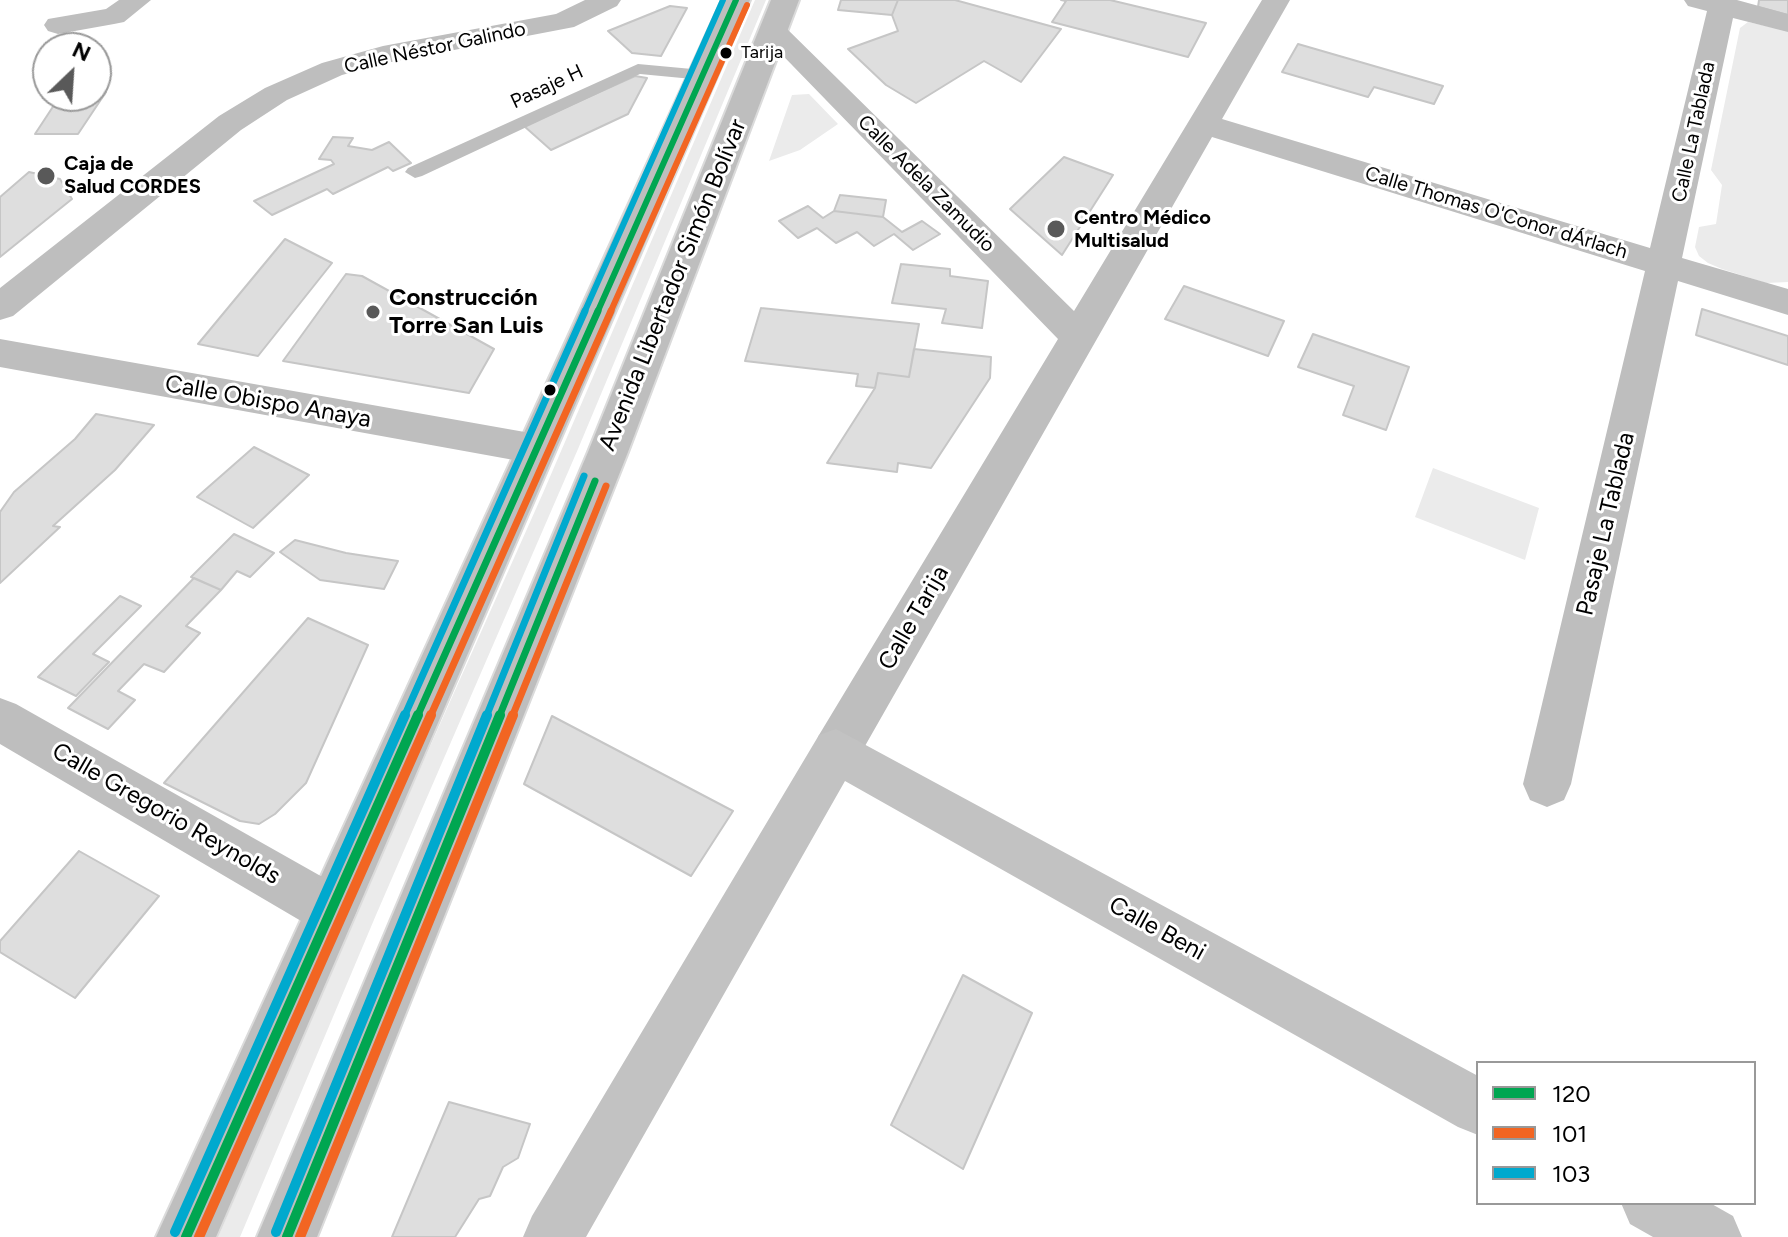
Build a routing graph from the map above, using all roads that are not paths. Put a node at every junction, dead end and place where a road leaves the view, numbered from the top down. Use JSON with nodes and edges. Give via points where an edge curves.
{"nodes":[{"id":1,"x":137,"y":0,"type":"edge"},
{"id":2,"x":607,"y":0,"type":"edge"},
{"id":3,"x":736,"y":0,"type":"edge"},
{"id":4,"x":1276,"y":0,"type":"edge"},
{"id":5,"x":1714,"y":2,"type":"edge"},
{"id":6,"x":779,"y":16,"type":"edge"},
{"id":7,"x":1788,"y":23,"type":"edge"},
{"id":8,"x":58,"y":25,"type":"dead end"},
{"id":9,"x":703,"y":75,"type":"junction"},
{"id":10,"x":1204,"y":124,"type":"junction"},
{"id":11,"x":415,"y":172,"type":"dead end"},
{"id":12,"x":1665,"y":264,"type":"junction"},
{"id":13,"x":1788,"y":302,"type":"edge"},
{"id":14,"x":0,"y":307,"type":"edge"},
{"id":15,"x":1079,"y":338,"type":"junction"},
{"id":16,"x":0,"y":353,"type":"edge"},
{"id":17,"x":536,"y":449,"type":"junction"},
{"id":18,"x":0,"y":719,"type":"edge"},
{"id":19,"x":836,"y":751,"type":"junction"},
{"id":20,"x":1547,"y":784,"type":"dead end"},
{"id":21,"x":331,"y":910,"type":"junction"},
{"id":22,"x":1476,"y":1106,"type":"edge"},
{"id":23,"x":1655,"y":1205,"type":"edge"},
{"id":24,"x":186,"y":1237,"type":"edge"},
{"id":25,"x":287,"y":1237,"type":"edge"},
{"id":26,"x":553,"y":1237,"type":"edge"},
{"id":27,"x":1712,"y":1237,"type":"edge"}],
"edges":[{"from":1,"to":8,"type":"street","via":[[114,16]]},
{"from":2,"to":14,"type":"street","name":"Calle Néstor Galindo","via":[[564,21],[332,69],[276,94],[230,123]]},
{"from":3,"to":9,"type":"street"},
{"from":4,"to":10,"type":"street","name":"Calle Tarija"},
{"from":5,"to":7,"type":"street"},
{"from":5,"to":12,"type":"street","name":"Calle La Tablada"},
{"from":6,"to":15,"type":"street","name":"Calle Adela Zamudio"},
{"from":6,"to":25,"type":"street","name":"Avenida Libertador Simón Bolívar","via":[[608,452]]},
{"from":9,"to":11,"type":"lane","name":"Pasaje H","via":[[638,69]]},
{"from":9,"to":17,"type":"street"},
{"from":10,"to":12,"type":"street","name":"Calle Thomas O'Conor dÁrlach"},
{"from":10,"to":15,"type":"street","name":"Calle Tarija"},
{"from":12,"to":13,"type":"street","name":"Calle Thomas O'Conor dÁrlach"},
{"from":12,"to":20,"type":"street","name":"Pasaje La Tablada"},
{"from":15,"to":19,"type":"street","name":"Calle Tarija"},
{"from":16,"to":17,"type":"street","name":"Calle Obispo Anaya"},
{"from":17,"to":21,"type":"street"},
{"from":18,"to":21,"type":"street","name":"Calle Gregorio Reynolds"},
{"from":19,"to":22,"type":"main road","name":"Calle Beni"},
{"from":19,"to":26,"type":"main road","name":"Calle Tarija"},
{"from":21,"to":24,"type":"street"},
{"from":23,"to":27,"type":"main road"}]}
